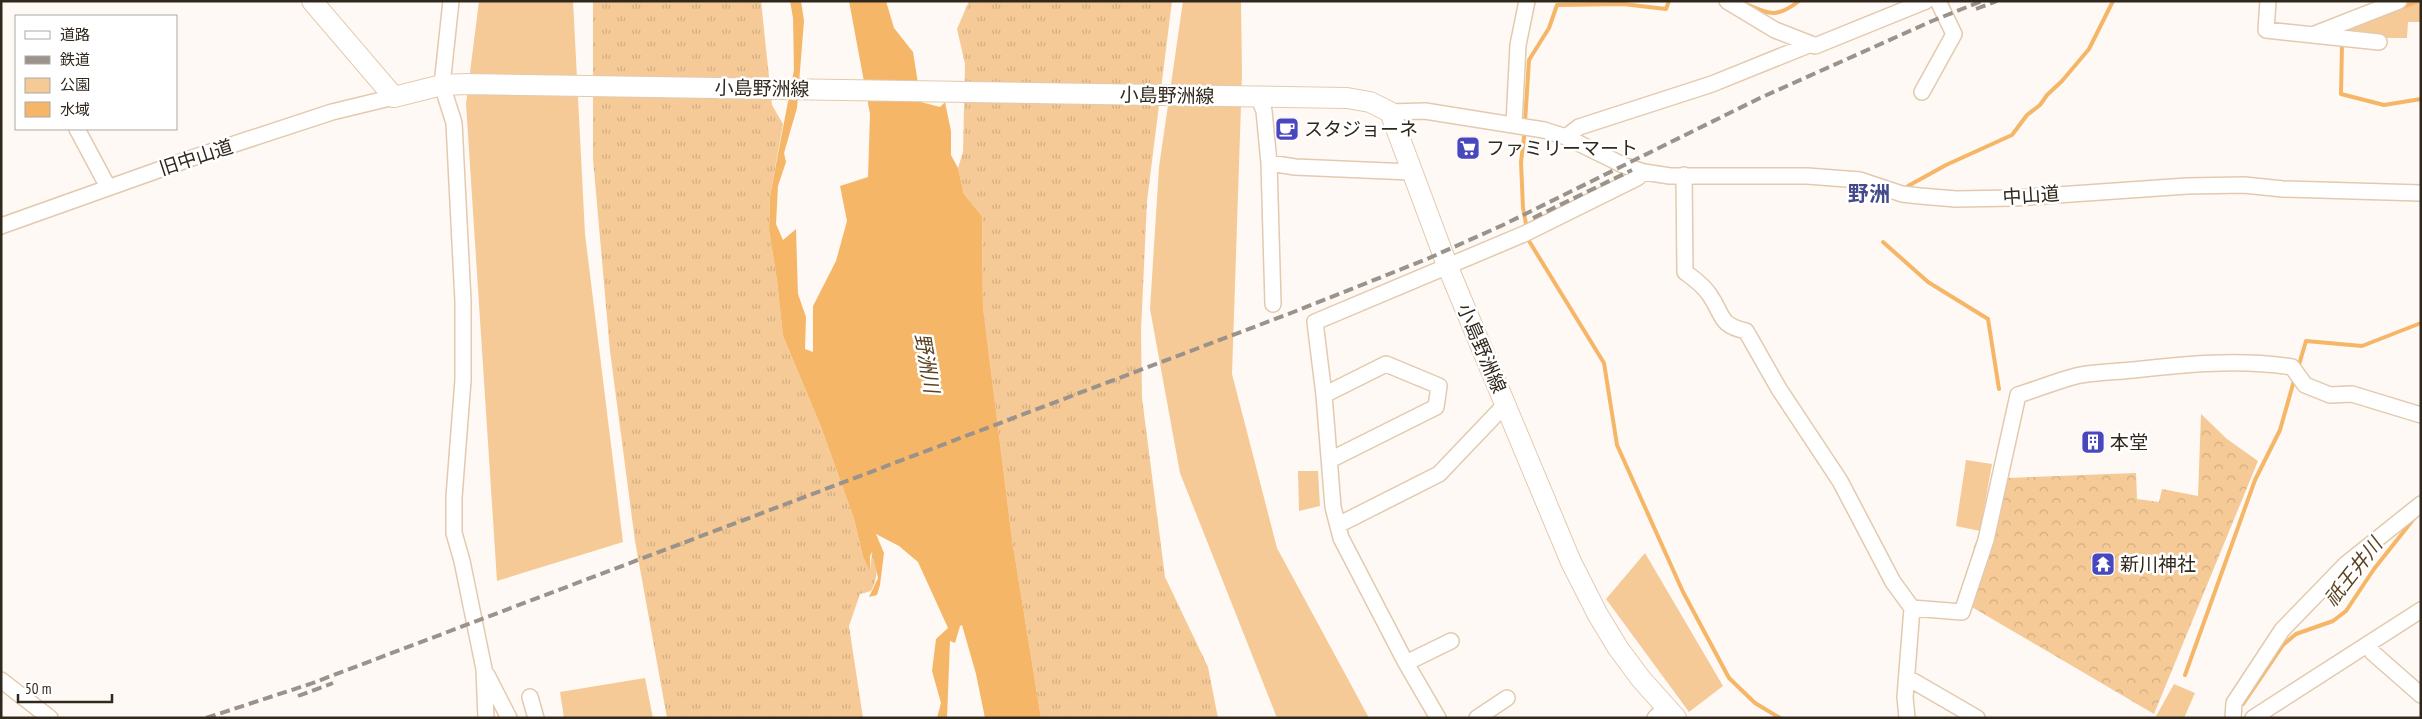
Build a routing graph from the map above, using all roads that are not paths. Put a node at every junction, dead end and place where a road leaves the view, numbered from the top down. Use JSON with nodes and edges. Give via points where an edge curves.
{"nodes":[{"id":1,"x":312,"y":1,"type":"edge"},
{"id":2,"x":451,"y":1,"type":"edge"},
{"id":3,"x":1527,"y":1,"type":"edge"},
{"id":4,"x":1727,"y":1,"type":"edge"},
{"id":5,"x":1926,"y":1,"type":"edge"},
{"id":6,"x":1938,"y":1,"type":"edge"},
{"id":7,"x":2268,"y":1,"type":"edge"},
{"id":8,"x":2399,"y":1,"type":"edge"},
{"id":9,"x":2311,"y":35,"type":"junction"},
{"id":10,"x":2379,"y":42,"type":"dead end"},
{"id":11,"x":1811,"y":44,"type":"junction"},
{"id":12,"x":442,"y":85,"type":"junction"},
{"id":13,"x":1922,"y":92,"type":"dead end"},
{"id":14,"x":394,"y":96,"type":"junction"},
{"id":15,"x":1251,"y":96,"type":"junction"},
{"id":16,"x":1390,"y":112,"type":"junction"},
{"id":17,"x":1521,"y":125,"type":"junction"},
{"id":18,"x":78,"y":130,"type":"edge"},
{"id":19,"x":1566,"y":137,"type":"junction"},
{"id":20,"x":1269,"y":162,"type":"junction"},
{"id":21,"x":1411,"y":172,"type":"junction"},
{"id":22,"x":1644,"y":172,"type":"junction"},
{"id":23,"x":1684,"y":175,"type":"junction"},
{"id":24,"x":108,"y":187,"type":"junction"},
{"id":25,"x":2421,"y":192,"type":"edge"},
{"id":26,"x":1,"y":226,"type":"edge"},
{"id":27,"x":1448,"y":265,"type":"junction"},
{"id":28,"x":1272,"y":304,"type":"dead end"},
{"id":29,"x":1324,"y":395,"type":"junction"},
{"id":30,"x":1507,"y":407,"type":"junction"},
{"id":31,"x":2421,"y":415,"type":"edge"},
{"id":32,"x":1330,"y":460,"type":"junction"},
{"id":33,"x":2421,"y":504,"type":"edge"},
{"id":34,"x":1338,"y":525,"type":"junction"},
{"id":35,"x":1912,"y":608,"type":"junction"},
{"id":36,"x":2421,"y":610,"type":"edge"},
{"id":37,"x":1451,"y":641,"type":"dead end"},
{"id":38,"x":2372,"y":652,"type":"dead end"},
{"id":39,"x":1406,"y":663,"type":"junction"},
{"id":40,"x":484,"y":669,"type":"junction"},
{"id":41,"x":1908,"y":678,"type":"junction"},
{"id":42,"x":1,"y":680,"type":"edge"},
{"id":43,"x":2421,"y":694,"type":"edge"},
{"id":44,"x":530,"y":697,"type":"dead end"},
{"id":45,"x":1507,"y":698,"type":"dead end"},
{"id":46,"x":1665,"y":714,"type":"edge"},
{"id":47,"x":50,"y":718,"type":"edge"},
{"id":48,"x":486,"y":718,"type":"edge"},
{"id":49,"x":509,"y":718,"type":"edge"},
{"id":50,"x":536,"y":718,"type":"edge"},
{"id":51,"x":1438,"y":718,"type":"edge"},
{"id":52,"x":1477,"y":718,"type":"edge"},
{"id":53,"x":1907,"y":718,"type":"edge"},
{"id":54,"x":1977,"y":718,"type":"edge"},
{"id":55,"x":2233,"y":718,"type":"edge"},
{"id":56,"x":2253,"y":718,"type":"edge"}],
"edges":[{"from":1,"to":14,"type":"main road"},
{"from":2,"to":12,"type":"street"},
{"from":3,"to":17,"type":"street","via":[[1518,45]]},
{"from":4,"to":11,"type":"street","via":[[1775,30]]},
{"from":5,"to":11,"type":"street","via":[[1815,46]]},
{"from":6,"to":13,"type":"street","via":[[1954,34]]},
{"from":7,"to":9,"type":"street","via":[[2266,30]]},
{"from":8,"to":9,"type":"street"},
{"from":9,"to":10,"type":"street"},
{"from":11,"to":19,"type":"street","via":[[1712,84],[1580,127]]},
{"from":12,"to":14,"type":"main road","name":"小島野洲線"},
{"from":12,"to":15,"type":"main road","name":"小島野洲線"},
{"from":12,"to":40,"type":"street","via":[[454,123],[463,301],[464,380],[454,533]]},
{"from":14,"to":24,"type":"street","name":"旧中山道","via":[[332,112]]},
{"from":15,"to":16,"type":"main road","name":"小島野洲線","via":[[1347,98],[1370,102]]},
{"from":15,"to":20,"type":"street","via":[[1264,111]]},
{"from":16,"to":17,"type":"street","via":[[1425,110]]},
{"from":16,"to":21,"type":"main road","name":"小島野洲線"},
{"from":17,"to":19,"type":"street"},
{"from":18,"to":24,"type":"street"},
{"from":19,"to":22,"type":"street","via":[[1606,158]]},
{"from":20,"to":21,"type":"street","via":[[1295,167]]},
{"from":20,"to":28,"type":"street"},
{"from":21,"to":27,"type":"main road","name":"小島野洲線"},
{"from":22,"to":23,"type":"street","name":"中山道"},
{"from":22,"to":27,"type":"street","via":[[1527,232]]},
{"from":23,"to":25,"type":"street","name":"中山道","via":[[1860,180],[1902,194],[1956,199],[2244,185]]},
{"from":23,"to":35,"type":"street","via":[[1685,272],[1708,292],[1731,328],[1746,331],[1779,389],[1840,480],[1893,582]]},
{"from":24,"to":26,"type":"street","name":"旧中山道"},
{"from":27,"to":29,"type":"street","via":[[1315,322]]},
{"from":27,"to":30,"type":"main road","name":"小島野洲線"},
{"from":29,"to":32,"type":"street"},
{"from":29,"to":32,"type":"street","via":[[1386,364],[1439,386],[1436,407]]},
{"from":30,"to":34,"type":"street","via":[[1500,410],[1439,474]]},
{"from":30,"to":46,"type":"main road","name":"小島野洲線","via":[[1571,562],[1598,615]]},
{"from":31,"to":35,"type":"street","via":[[2352,394],[2330,395],[2305,385],[2292,367],[2233,362],[2076,376],[2018,395],[1986,540],[1962,612]]},
{"from":32,"to":34,"type":"street","via":[[1333,507]]},
{"from":33,"to":55,"type":"street","via":[[2346,564],[2282,630],[2234,703]]},
{"from":34,"to":39,"type":"street","via":[[1341,538]]},
{"from":35,"to":41,"type":"street"},
{"from":36,"to":56,"type":"street"},
{"from":37,"to":39,"type":"street"},
{"from":38,"to":43,"type":"street"},
{"from":39,"to":51,"type":"street"},
{"from":40,"to":48,"type":"street"},
{"from":40,"to":49,"type":"street"},
{"from":41,"to":53,"type":"street","via":[[1905,697]]},
{"from":41,"to":54,"type":"street"},
{"from":42,"to":47,"type":"street"},
{"from":44,"to":50,"type":"street"},
{"from":45,"to":52,"type":"street"}]}
